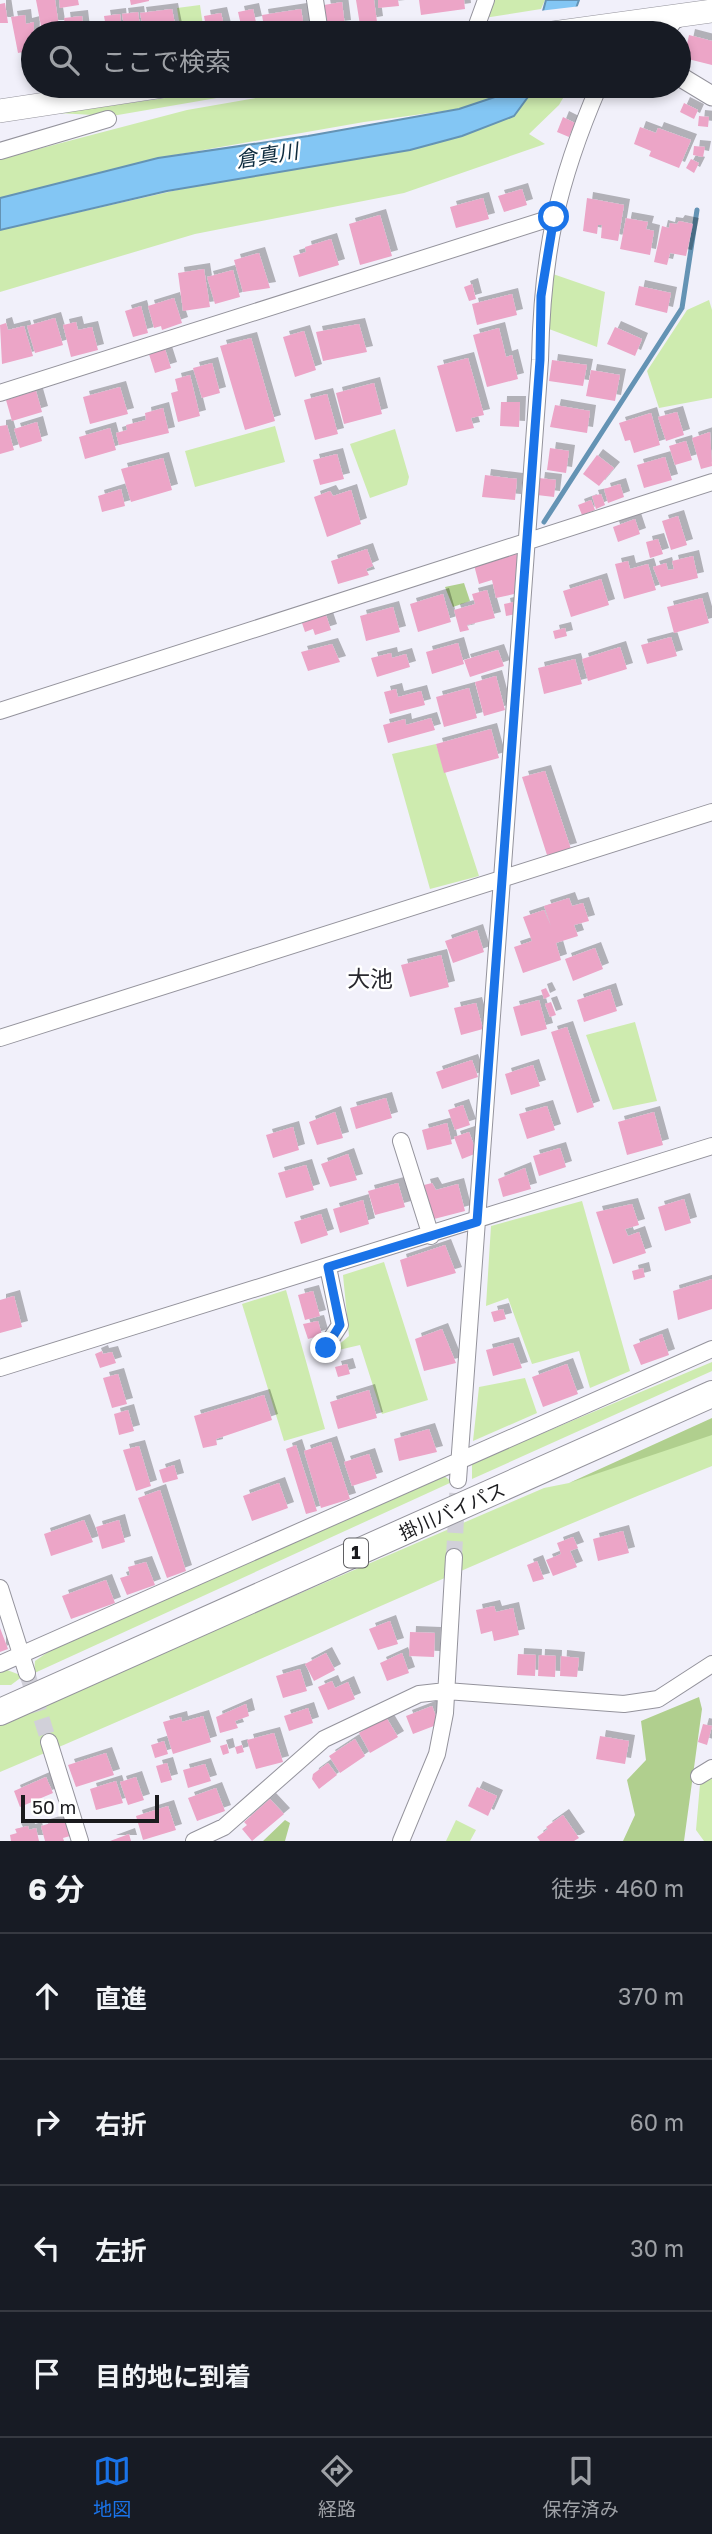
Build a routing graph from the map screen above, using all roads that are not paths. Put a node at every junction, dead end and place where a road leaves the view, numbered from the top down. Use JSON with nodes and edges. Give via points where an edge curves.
{"nodes":[{"id":1,"x":315,"y":0,"type":"edge"},
{"id":2,"x":486,"y":0,"type":"edge"},
{"id":3,"x":637,"y":0,"type":"edge"},
{"id":4,"x":712,"y":10,"type":"edge"},
{"id":5,"x":684,"y":14,"type":"junction"},
{"id":6,"x":318,"y":21,"type":"edge"},
{"id":7,"x":478,"y":21,"type":"edge"},
{"id":8,"x":627,"y":21,"type":"edge"},
{"id":9,"x":656,"y":21,"type":"edge"},
{"id":10,"x":672,"y":21,"type":"edge"},
{"id":11,"x":691,"y":83,"type":"edge"},
{"id":12,"x":712,"y":96,"type":"edge"},
{"id":13,"x":85,"y":98,"type":"edge"},
{"id":14,"x":594,"y":98,"type":"edge"},
{"id":15,"x":0,"y":111,"type":"edge"},
{"id":16,"x":108,"y":119,"type":"dead end"},
{"id":17,"x":0,"y":151,"type":"edge"},
{"id":18,"x":554,"y":217,"type":"junction"},
{"id":19,"x":0,"y":393,"type":"edge"},
{"id":20,"x":712,"y":482,"type":"edge"},
{"id":21,"x":526,"y":543,"type":"junction"},
{"id":22,"x":0,"y":711,"type":"edge"},
{"id":23,"x":712,"y":812,"type":"edge"},
{"id":24,"x":502,"y":878,"type":"junction"},
{"id":25,"x":0,"y":1038,"type":"edge"},
{"id":26,"x":401,"y":1141,"type":"dead end"},
{"id":27,"x":712,"y":1146,"type":"edge"},
{"id":28,"x":477,"y":1222,"type":"junction"},
{"id":29,"x":431,"y":1236,"type":"junction"},
{"id":30,"x":328,"y":1267,"type":"junction"},
{"id":31,"x":326,"y":1348,"type":"dead end"},
{"id":32,"x":712,"y":1349,"type":"edge"},
{"id":33,"x":0,"y":1368,"type":"edge"},
{"id":34,"x":712,"y":1394,"type":"edge"},
{"id":35,"x":460,"y":1458,"type":"junction"},
{"id":36,"x":458,"y":1480,"type":"tunnel mouth"},
{"id":37,"x":454,"y":1557,"type":"tunnel mouth"},
{"id":38,"x":0,"y":1588,"type":"edge"},
{"id":39,"x":21,"y":1654,"type":"junction"},
{"id":40,"x":0,"y":1664,"type":"edge"},
{"id":41,"x":712,"y":1664,"type":"edge"},
{"id":42,"x":27,"y":1673,"type":"tunnel mouth"},
{"id":43,"x":446,"y":1691,"type":"junction"},
{"id":44,"x":0,"y":1712,"type":"edge"},
{"id":45,"x":49,"y":1742,"type":"tunnel mouth"},
{"id":46,"x":80,"y":1841,"type":"edge"},
{"id":47,"x":194,"y":1841,"type":"edge"},
{"id":48,"x":401,"y":1841,"type":"edge"}],
"edges":[{"from":1,"to":6,"type":"street"},
{"from":2,"to":7,"type":"street"},
{"from":3,"to":8,"type":"main road"},
{"from":4,"to":5,"type":"main road"},
{"from":5,"to":9,"type":"main road"},
{"from":5,"to":10,"type":"street"},
{"from":11,"to":12,"type":"street"},
{"from":13,"to":15,"type":"main road"},
{"from":14,"to":18,"type":"street","via":[[571,153]]},
{"from":16,"to":17,"type":"street"},
{"from":18,"to":19,"type":"street"},
{"from":18,"to":21,"type":"street","via":[[541,296]]},
{"from":20,"to":21,"type":"street"},
{"from":21,"to":22,"type":"street"},
{"from":21,"to":24,"type":"street"},
{"from":23,"to":24,"type":"street"},
{"from":24,"to":25,"type":"street"},
{"from":24,"to":28,"type":"street"},
{"from":26,"to":29,"type":"street"},
{"from":27,"to":28,"type":"street"},
{"from":28,"to":29,"type":"street"},
{"from":28,"to":35,"type":"street"},
{"from":29,"to":30,"type":"street"},
{"from":30,"to":31,"type":"street","via":[[340,1325]]},
{"from":30,"to":33,"type":"street"},
{"from":32,"to":35,"type":"street"},
{"from":34,"to":44,"type":"highway","name":"掛川バイパス","number":"1"},
{"from":35,"to":36,"type":"street"},
{"from":35,"to":39,"type":"street"},
{"from":37,"to":43,"type":"street"},
{"from":38,"to":39,"type":"street"},
{"from":39,"to":40,"type":"street"},
{"from":39,"to":42,"type":"street"},
{"from":41,"to":43,"type":"street","via":[[658,1699],[624,1704]]},
{"from":43,"to":47,"type":"street","via":[[419,1693],[324,1739],[224,1827]]},
{"from":43,"to":48,"type":"street","via":[[437,1754]]},
{"from":45,"to":46,"type":"street"}]}
